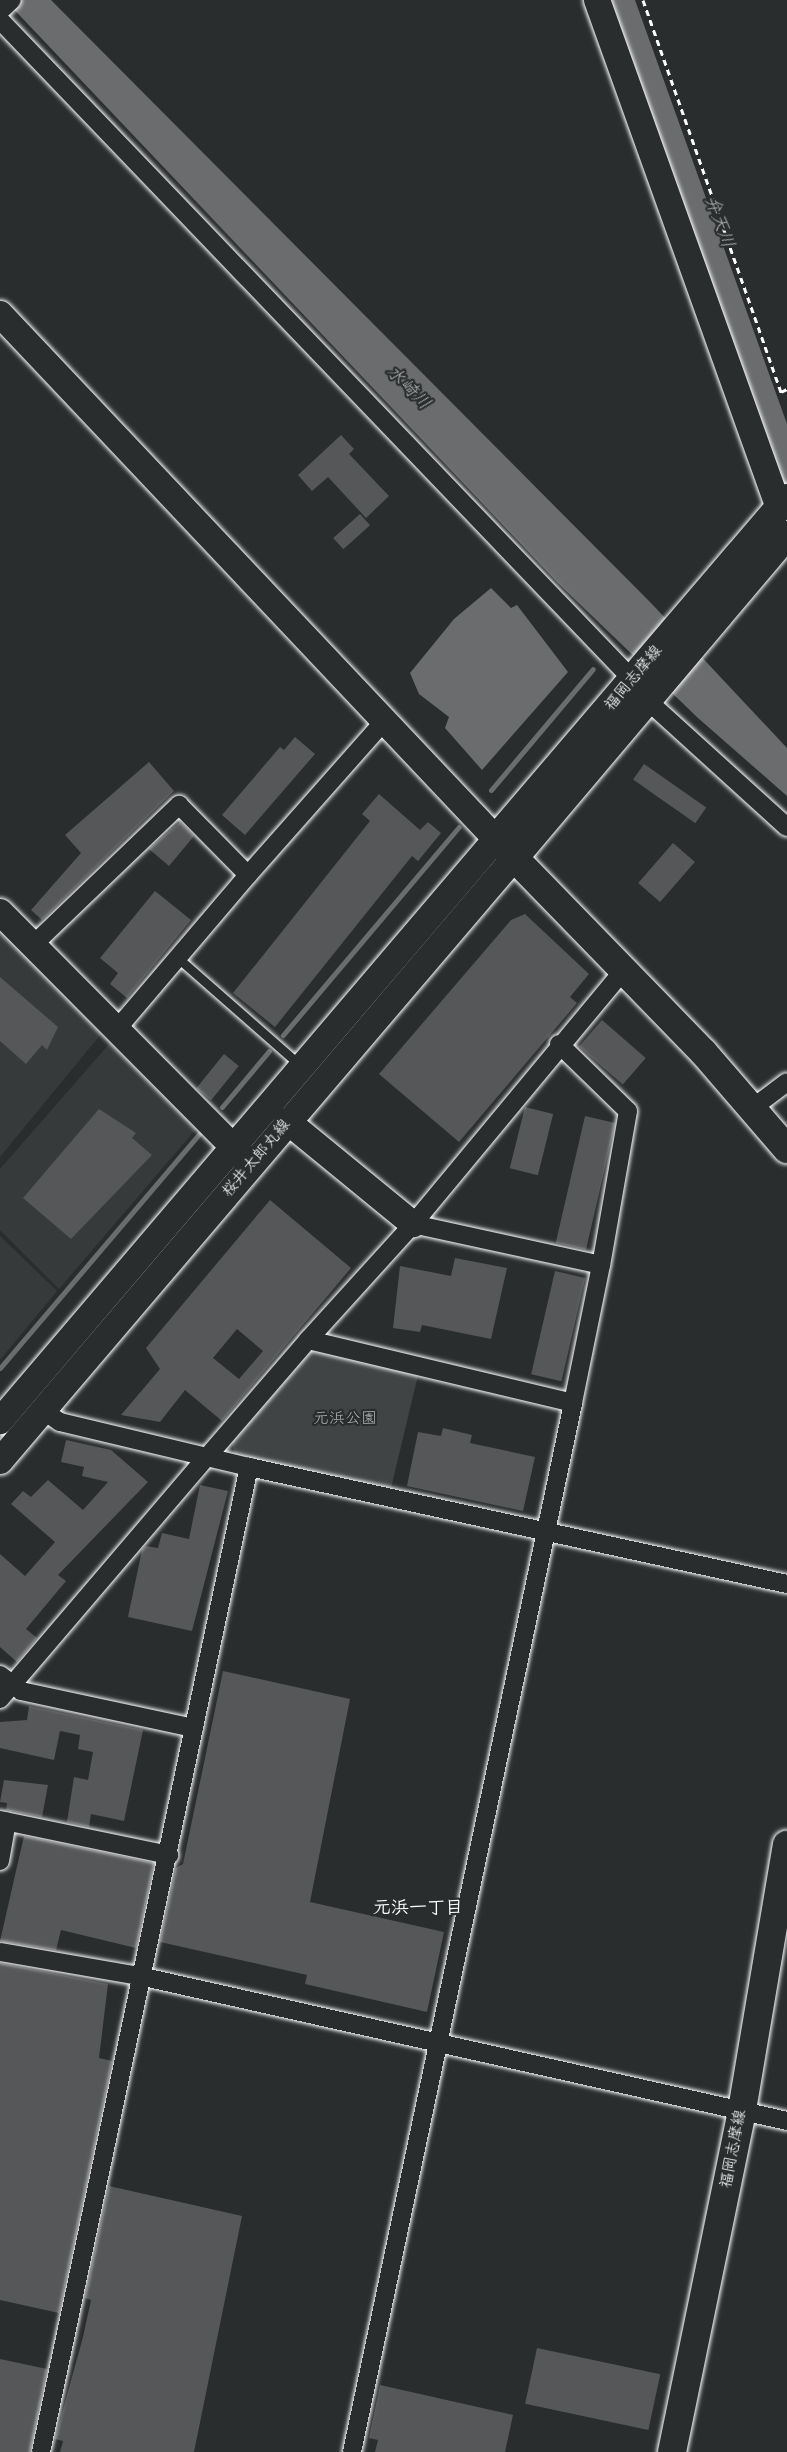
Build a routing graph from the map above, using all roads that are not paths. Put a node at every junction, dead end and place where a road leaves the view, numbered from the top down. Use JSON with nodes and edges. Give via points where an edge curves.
{"nodes":[{"id":1,"x":12,"y":0,"type":"edge"},
{"id":2,"x":597,"y":0,"type":"edge"},
{"id":3,"x":0,"y":11,"type":"edge"},
{"id":4,"x":0,"y":20,"type":"edge"},
{"id":5,"x":0,"y":314,"type":"edge"},
{"id":6,"x":783,"y":503,"type":"edge"},
{"id":7,"x":787,"y":535,"type":"edge"},
{"id":8,"x":689,"y":632,"type":"junction"},
{"id":9,"x":644,"y":687,"type":"junction"},
{"id":10,"x":386,"y":719,"type":"junction"},
{"id":11,"x":787,"y":827,"type":"edge"},
{"id":12,"x":505,"y":848,"type":"junction"},
{"id":13,"x":248,"y":875,"type":"junction"},
{"id":14,"x":0,"y":912,"type":"edge"},
{"id":15,"x":32,"y":946,"type":"junction"},
{"id":16,"x":178,"y":958,"type":"junction"},
{"id":17,"x":625,"y":969,"type":"junction"},
{"id":18,"x":116,"y":1030,"type":"junction"},
{"id":19,"x":559,"y":1044,"type":"junction"},
{"id":20,"x":303,"y":1068,"type":"junction"},
{"id":21,"x":787,"y":1082,"type":"edge"},
{"id":22,"x":754,"y":1107,"type":"junction"},
{"id":23,"x":287,"y":1121,"type":"junction"},
{"id":24,"x":787,"y":1149,"type":"edge"},
{"id":25,"x":242,"y":1157,"type":"junction"},
{"id":26,"x":413,"y":1224,"type":"junction"},
{"id":27,"x":601,"y":1265,"type":"junction"},
{"id":28,"x":308,"y":1340,"type":"junction"},
{"id":29,"x":573,"y":1403,"type":"junction"},
{"id":30,"x":44,"y":1412,"type":"junction"},
{"id":31,"x":0,"y":1421,"type":"edge"},
{"id":32,"x":207,"y":1457,"type":"junction"},
{"id":33,"x":0,"y":1461,"type":"edge"},
{"id":34,"x":249,"y":1467,"type":"junction"},
{"id":35,"x":548,"y":1531,"type":"junction"},
{"id":36,"x":787,"y":1584,"type":"edge"},
{"id":37,"x":4,"y":1686,"type":"edge"},
{"id":38,"x":194,"y":1728,"type":"junction"},
{"id":39,"x":4,"y":1821,"type":"edge"},
{"id":40,"x":787,"y":1845,"type":"edge"},
{"id":41,"x":169,"y":1855,"type":"junction"},
{"id":42,"x":0,"y":1861,"type":"edge"},
{"id":43,"x":0,"y":1952,"type":"edge"},
{"id":44,"x":144,"y":1977,"type":"junction"},
{"id":45,"x":438,"y":2046,"type":"junction"},
{"id":46,"x":742,"y":2110,"type":"junction"},
{"id":47,"x":787,"y":2121,"type":"edge"},
{"id":48,"x":41,"y":2452,"type":"edge"},
{"id":49,"x":352,"y":2452,"type":"edge"},
{"id":50,"x":672,"y":2452,"type":"edge"}],
"edges":[{"from":1,"to":3,"type":"street"},
{"from":2,"to":6,"type":"street"},
{"from":4,"to":9,"type":"street"},
{"from":5,"to":10,"type":"street"},
{"from":6,"to":8,"type":"main road","name":"福岡志摩線"},
{"from":7,"to":8,"type":"main road","name":"福岡志摩線"},
{"from":8,"to":9,"type":"main road","name":"福岡志摩線"},
{"from":9,"to":11,"type":"street"},
{"from":9,"to":12,"type":"main road","name":"福岡志摩線"},
{"from":10,"to":12,"type":"street"},
{"from":10,"to":13,"type":"street"},
{"from":12,"to":17,"type":"main road"},
{"from":12,"to":20,"type":"street","name":"桜井太郎丸線"},
{"from":12,"to":23,"type":"street","name":"桜井太郎丸線"},
{"from":13,"to":15,"type":"street","via":[[178,805]]},
{"from":13,"to":16,"type":"street"},
{"from":14,"to":15,"type":"street"},
{"from":15,"to":18,"type":"street"},
{"from":16,"to":18,"type":"street"},
{"from":16,"to":20,"type":"lane"},
{"from":17,"to":19,"type":"street"},
{"from":17,"to":22,"type":"main road"},
{"from":18,"to":25,"type":"street"},
{"from":19,"to":26,"type":"street"},
{"from":19,"to":27,"type":"street","via":[[628,1111]]},
{"from":20,"to":25,"type":"street","name":"桜井太郎丸線"},
{"from":21,"to":22,"type":"street"},
{"from":22,"to":24,"type":"main road"},
{"from":23,"to":25,"type":"street","name":"桜井太郎丸線"},
{"from":23,"to":26,"type":"street"},
{"from":25,"to":30,"type":"street","name":"桜井太郎丸線"},
{"from":25,"to":31,"type":"street","name":"桜井太郎丸線"},
{"from":26,"to":27,"type":"street"},
{"from":26,"to":28,"type":"street"},
{"from":27,"to":29,"type":"street"},
{"from":28,"to":29,"type":"street"},
{"from":28,"to":32,"type":"street"},
{"from":29,"to":35,"type":"street"},
{"from":30,"to":32,"type":"street","via":[[60,1422]]},
{"from":30,"to":33,"type":"street","name":"桜井太郎丸線"},
{"from":32,"to":34,"type":"street"},
{"from":32,"to":37,"type":"street"},
{"from":34,"to":35,"type":"street"},
{"from":34,"to":38,"type":"street"},
{"from":35,"to":36,"type":"street"},
{"from":35,"to":45,"type":"street"},
{"from":37,"to":38,"type":"street"},
{"from":38,"to":41,"type":"street"},
{"from":39,"to":41,"type":"street"},
{"from":39,"to":42,"type":"street"},
{"from":40,"to":46,"type":"main road","name":"福岡志摩線"},
{"from":41,"to":44,"type":"street"},
{"from":43,"to":44,"type":"street"},
{"from":44,"to":45,"type":"street"},
{"from":44,"to":48,"type":"street"},
{"from":45,"to":46,"type":"street"},
{"from":45,"to":49,"type":"street"},
{"from":46,"to":47,"type":"street"},
{"from":46,"to":50,"type":"main road","name":"福岡志摩線"}]}
